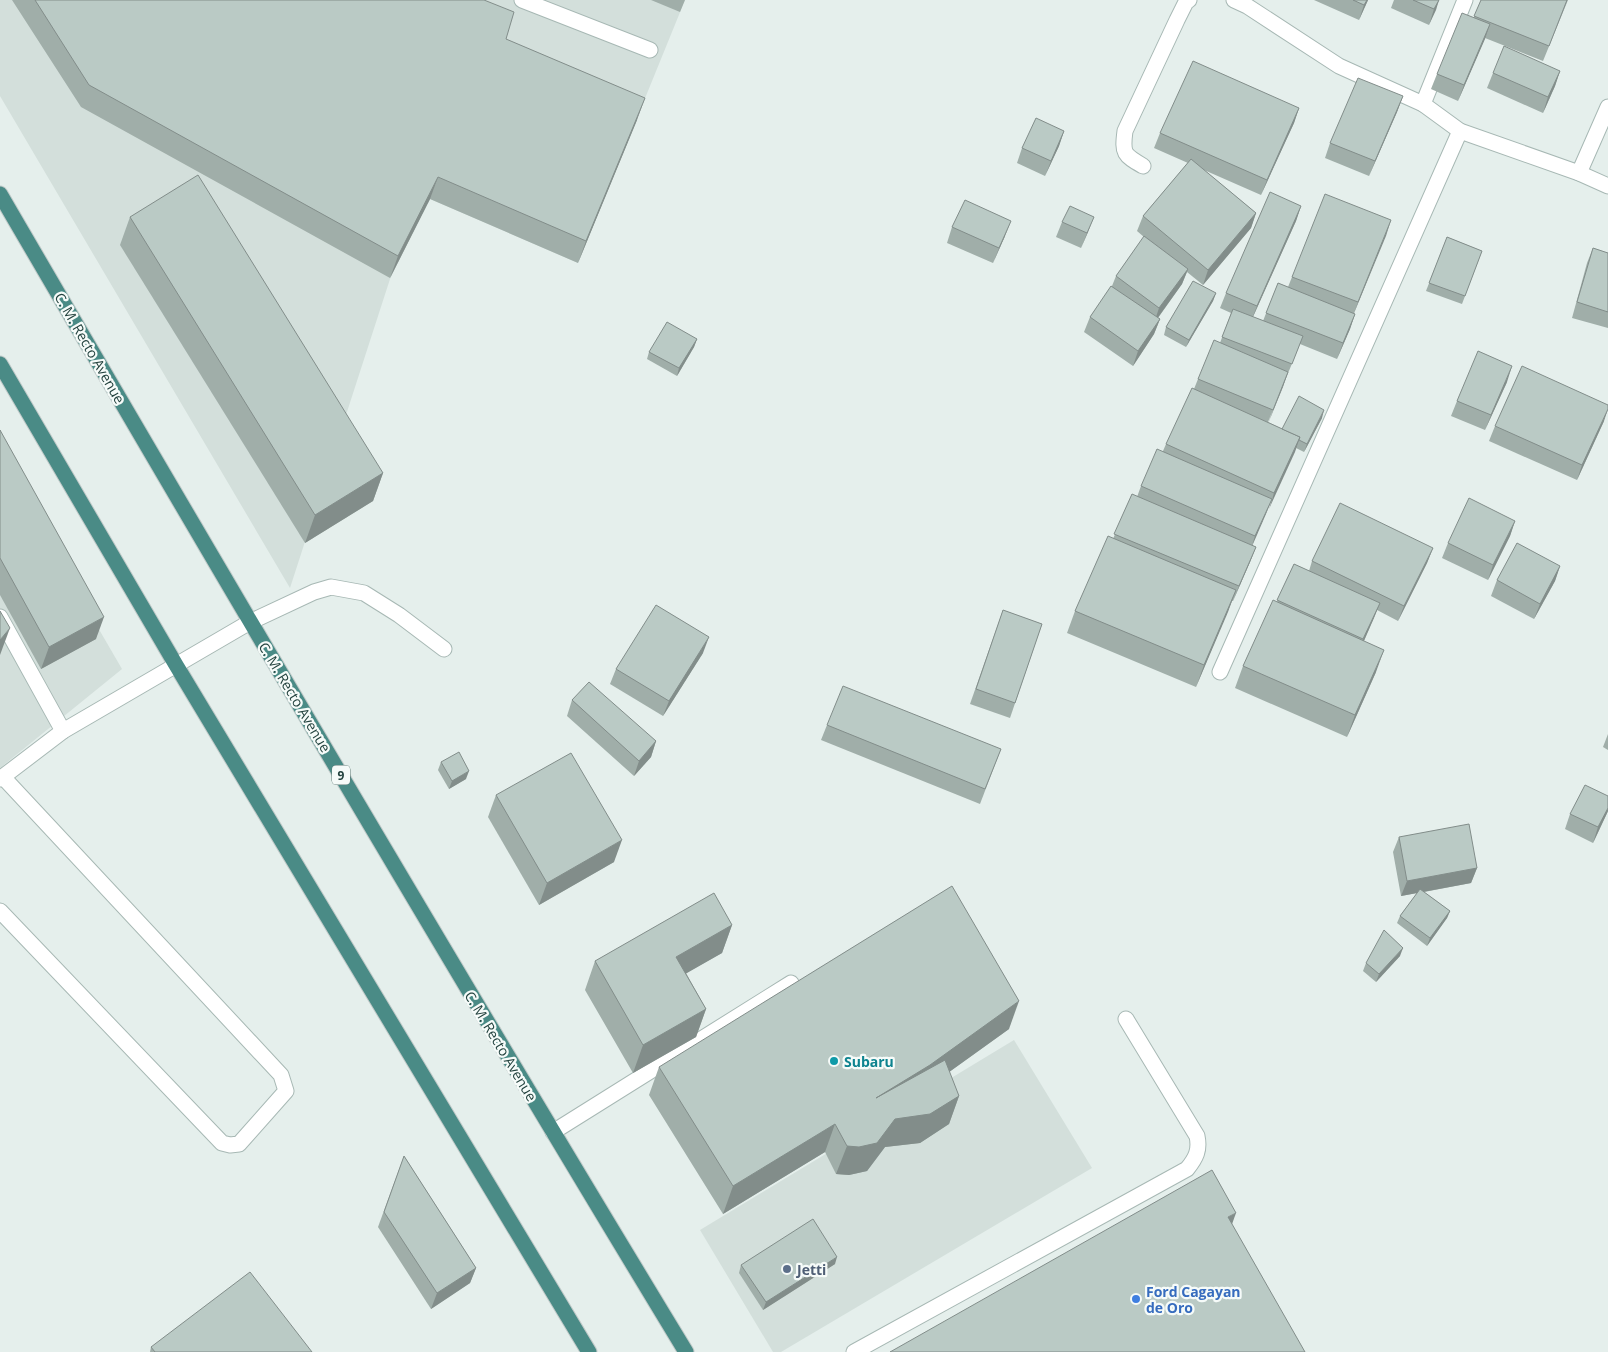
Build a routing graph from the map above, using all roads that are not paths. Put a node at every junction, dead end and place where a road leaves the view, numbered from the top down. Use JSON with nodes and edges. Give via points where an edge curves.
{"nodes":[{"id":1,"x":522,"y":0,"type":"edge"},
{"id":2,"x":1189,"y":0,"type":"edge"},
{"id":3,"x":1465,"y":0,"type":"edge"},
{"id":4,"x":1244,"y":2,"type":"edge"},
{"id":5,"x":650,"y":50,"type":"dead end"},
{"id":6,"x":1423,"y":104,"type":"junction"},
{"id":7,"x":1608,"y":107,"type":"edge"},
{"id":8,"x":1460,"y":131,"type":"junction"},
{"id":9,"x":1143,"y":166,"type":"dead end"},
{"id":10,"x":1579,"y":173,"type":"junction"},
{"id":11,"x":1608,"y":186,"type":"edge"},
{"id":12,"x":0,"y":194,"type":"edge"},
{"id":13,"x":0,"y":364,"type":"edge"},
{"id":14,"x":0,"y":617,"type":"edge"},
{"id":15,"x":250,"y":622,"type":"junction"},
{"id":16,"x":444,"y":649,"type":"dead end"},
{"id":17,"x":176,"y":665,"type":"junction"},
{"id":18,"x":1220,"y":672,"type":"dead end"},
{"id":19,"x":63,"y":730,"type":"junction"},
{"id":20,"x":1,"y":778,"type":"edge"},
{"id":21,"x":0,"y":911,"type":"edge"},
{"id":22,"x":791,"y":983,"type":"edge"},
{"id":23,"x":1126,"y":1019,"type":"dead end"},
{"id":24,"x":553,"y":1132,"type":"junction"},
{"id":25,"x":589,"y":1352,"type":"edge"},
{"id":26,"x":686,"y":1352,"type":"edge"},
{"id":27,"x":854,"y":1352,"type":"edge"}],
"edges":[{"from":1,"to":5,"type":"street"},
{"from":2,"to":9,"type":"street","via":[[1125,131],[1123,146],[1127,157]]},
{"from":3,"to":6,"type":"street"},
{"from":4,"to":6,"type":"street","via":[[1339,66]]},
{"from":6,"to":8,"type":"street"},
{"from":7,"to":10,"type":"street"},
{"from":8,"to":10,"type":"street"},
{"from":8,"to":18,"type":"street"},
{"from":10,"to":11,"type":"street"},
{"from":12,"to":15,"type":"highway","name":"C. M. Recto Avenue","number":"9"},
{"from":13,"to":17,"type":"highway"},
{"from":14,"to":19,"type":"street"},
{"from":15,"to":16,"type":"street","via":[[331,587],[364,593]]},
{"from":15,"to":17,"type":"street"},
{"from":15,"to":24,"type":"highway","name":"C. M. Recto Avenue","number":"9"},
{"from":17,"to":19,"type":"street"},
{"from":17,"to":25,"type":"highway"},
{"from":19,"to":20,"type":"street"},
{"from":20,"to":21,"type":"street","via":[[281,1075],[286,1091],[239,1144],[222,1143]]},
{"from":22,"to":24,"type":"street"},
{"from":23,"to":27,"type":"street","via":[[1197,1136],[1199,1143],[1195,1160],[1187,1169]]},
{"from":24,"to":26,"type":"highway","name":"C. M. Recto Avenue","number":"9"}]}
